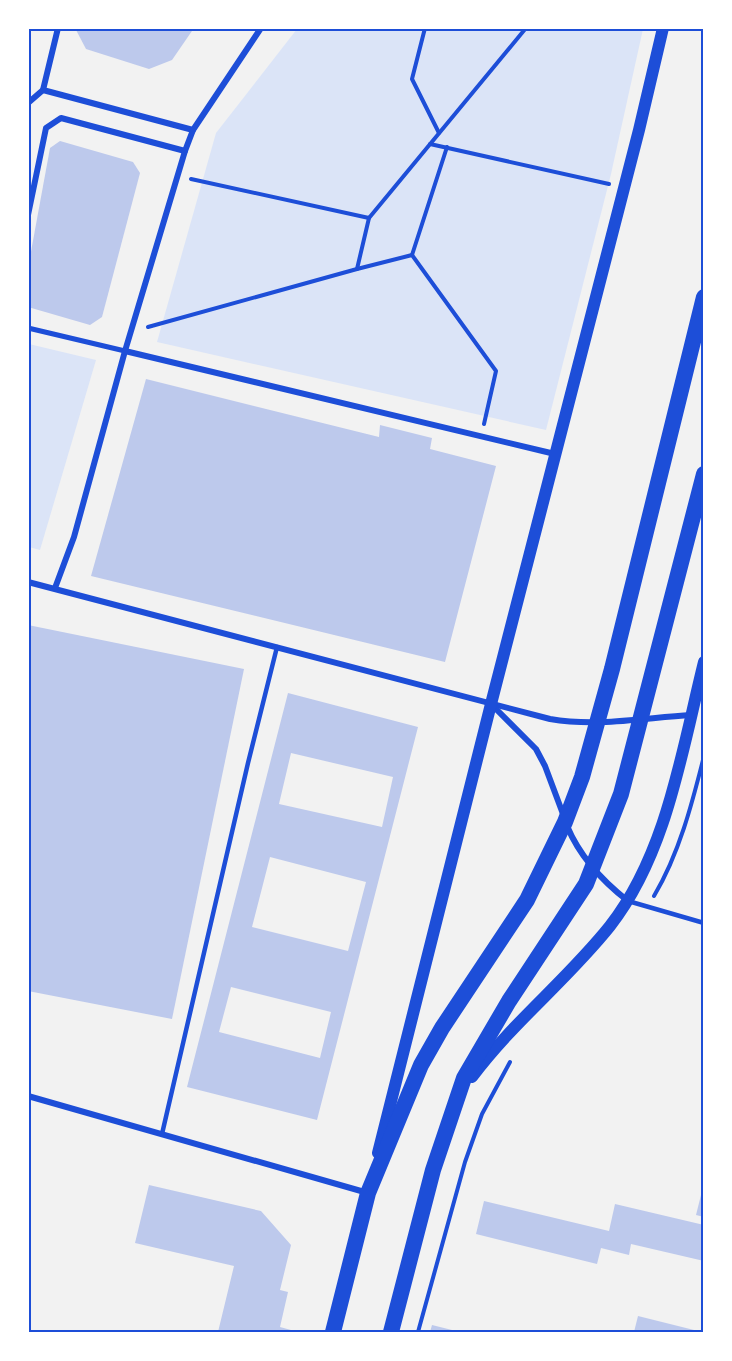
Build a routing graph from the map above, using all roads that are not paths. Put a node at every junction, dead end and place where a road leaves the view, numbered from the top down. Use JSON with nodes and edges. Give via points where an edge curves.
{"nodes":[{"id":1,"x":58,"y":28,"type":"edge"},
{"id":2,"x":261,"y":28,"type":"edge"},
{"id":3,"x":663,"y":28,"type":"edge"},
{"id":4,"x":43,"y":90,"type":"junction"},
{"id":5,"x":28,"y":103,"type":"edge"},
{"id":6,"x":193,"y":130,"type":"junction"},
{"id":7,"x":185,"y":151,"type":"junction"},
{"id":8,"x":28,"y":215,"type":"edge"},
{"id":9,"x":704,"y":297,"type":"edge"},
{"id":10,"x":28,"y":328,"type":"edge"},
{"id":11,"x":125,"y":351,"type":"junction"},
{"id":12,"x":406,"y":410,"type":"dead end"},
{"id":13,"x":404,"y":419,"type":"junction"},
{"id":14,"x":556,"y":454,"type":"junction"},
{"id":15,"x":704,"y":474,"type":"edge"},
{"id":16,"x":28,"y":582,"type":"edge"},
{"id":17,"x":55,"y":588,"type":"junction"},
{"id":18,"x":277,"y":647,"type":"junction"},
{"id":19,"x":704,"y":662,"type":"edge"},
{"id":20,"x":491,"y":704,"type":"junction"},
{"id":21,"x":691,"y":715,"type":"junction"},
{"id":22,"x":642,"y":718,"type":"junction"},
{"id":23,"x":597,"y":723,"type":"junction"},
{"id":24,"x":565,"y":822,"type":"junction"},
{"id":25,"x":592,"y":868,"type":"junction"},
{"id":26,"x":628,"y":901,"type":"junction"},
{"id":27,"x":704,"y":923,"type":"edge"},
{"id":28,"x":459,"y":1095,"type":"junction"},
{"id":29,"x":28,"y":1096,"type":"edge"},
{"id":30,"x":162,"y":1134,"type":"junction"},
{"id":31,"x":368,"y":1193,"type":"junction"},
{"id":32,"x":333,"y":1332,"type":"edge"},
{"id":33,"x":391,"y":1332,"type":"edge"}],
"edges":[{"from":1,"to":4,"type":"street"},
{"from":2,"to":6,"type":"street"},
{"from":3,"to":14,"type":"main road"},
{"from":4,"to":5,"type":"street"},
{"from":4,"to":6,"type":"street"},
{"from":6,"to":7,"type":"street"},
{"from":7,"to":8,"type":"street","via":[[61,118],[46,128]]},
{"from":7,"to":11,"type":"street"},
{"from":9,"to":23,"type":"highway"},
{"from":10,"to":11,"type":"street"},
{"from":11,"to":13,"type":"street"},
{"from":11,"to":17,"type":"street","via":[[74,537]]},
{"from":12,"to":13,"type":"lane"},
{"from":13,"to":14,"type":"street"},
{"from":14,"to":20,"type":"main road"},
{"from":15,"to":22,"type":"highway"},
{"from":16,"to":17,"type":"street"},
{"from":17,"to":18,"type":"street"},
{"from":18,"to":20,"type":"street"},
{"from":18,"to":30,"type":"lane"},
{"from":19,"to":21,"type":"main road"},
{"from":20,"to":23,"type":"street","via":[[571,723]]},
{"from":20,"to":24,"type":"street","via":[[536,749]]},
{"from":20,"to":31,"type":"main road"},
{"from":21,"to":22,"type":"street"},
{"from":21,"to":26,"type":"main road","via":[[665,817]]},
{"from":22,"to":23,"type":"street"},
{"from":22,"to":25,"type":"highway","via":[[621,794]]},
{"from":23,"to":24,"type":"highway"},
{"from":24,"to":25,"type":"street","via":[[573,842]]},
{"from":24,"to":31,"type":"highway","via":[[527,900],[421,1065]]},
{"from":25,"to":26,"type":"street"},
{"from":25,"to":28,"type":"highway","via":[[586,884],[509,1001],[464,1078]]},
{"from":26,"to":27,"type":"lane"},
{"from":26,"to":28,"type":"main road","via":[[566,977],[493,1049]]},
{"from":28,"to":33,"type":"highway","via":[[433,1170]]},
{"from":29,"to":30,"type":"street"},
{"from":30,"to":31,"type":"street"},
{"from":31,"to":32,"type":"highway"}]}
